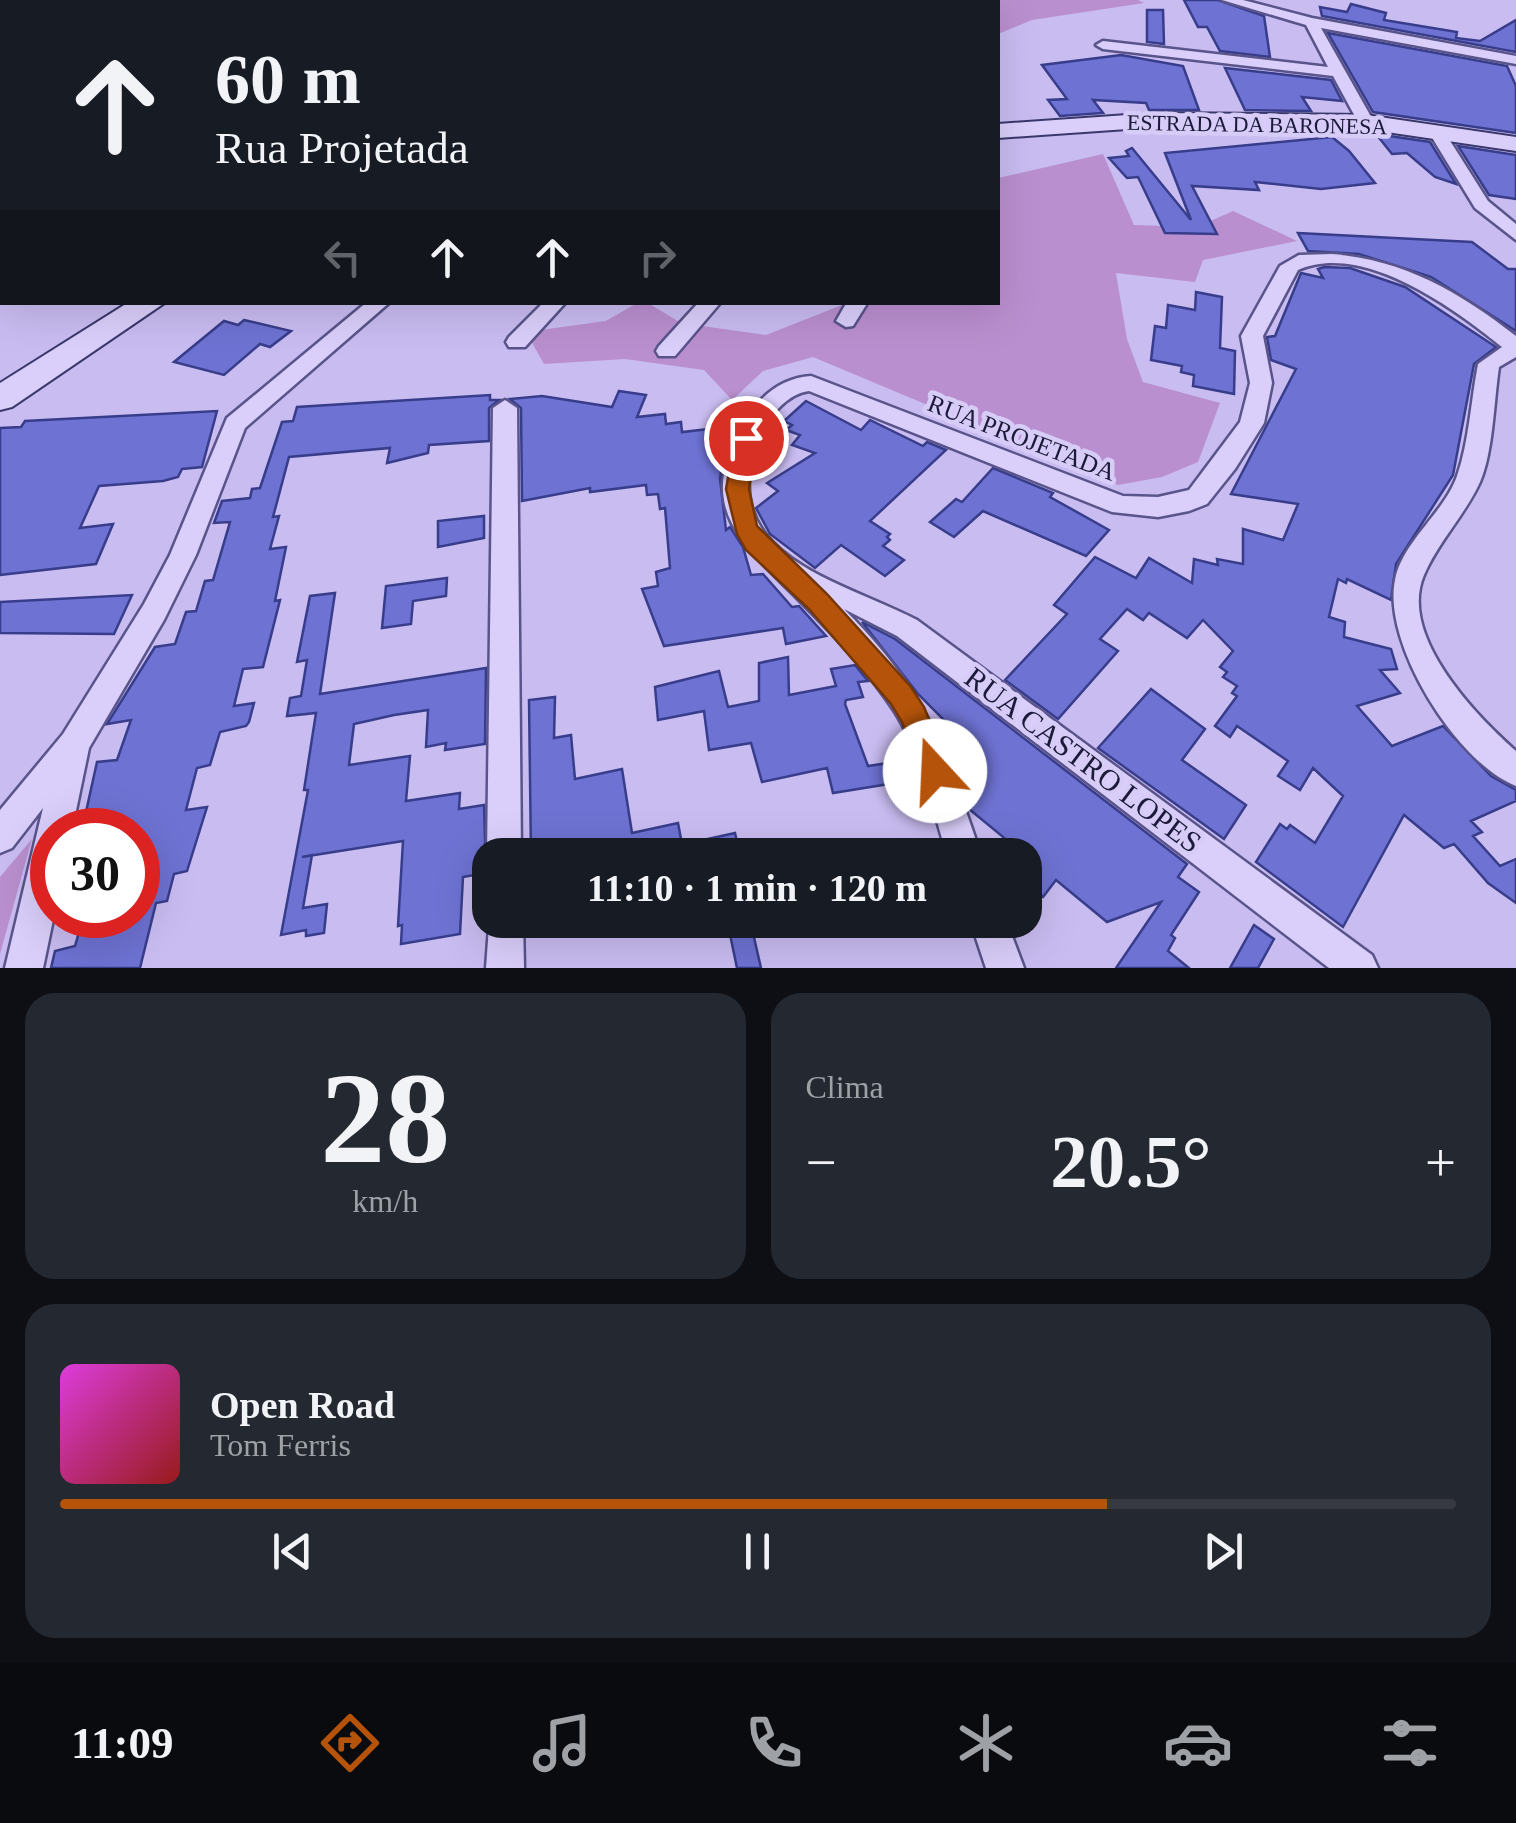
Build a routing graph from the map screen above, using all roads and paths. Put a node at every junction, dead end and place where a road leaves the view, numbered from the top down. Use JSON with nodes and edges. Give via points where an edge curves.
{"nodes":[{"id":1,"x":1228,"y":0,"type":"edge"},
{"id":2,"x":1311,"y":22,"type":"junction"},
{"id":3,"x":1102,"y":45,"type":"dead end"},
{"id":4,"x":1516,"y":60,"type":"edge"},
{"id":5,"x":1338,"y":72,"type":"junction"},
{"id":6,"x":1366,"y":122,"type":"junction"},
{"id":7,"x":1000,"y":131,"type":"edge"},
{"id":8,"x":1436,"y":131,"type":"junction"},
{"id":9,"x":1516,"y":144,"type":"edge"},
{"id":10,"x":1516,"y":234,"type":"edge"},
{"id":11,"x":146,"y":305,"type":"edge"},
{"id":12,"x":376,"y":305,"type":"edge"},
{"id":13,"x":553,"y":305,"type":"edge"},
{"id":14,"x":708,"y":305,"type":"edge"},
{"id":15,"x":516,"y":342,"type":"dead end"},
{"id":16,"x":1516,"y":348,"type":"edge"},
{"id":17,"x":667,"y":352,"type":"dead end"},
{"id":18,"x":0,"y":399,"type":"edge"},
{"id":19,"x":505,"y":408,"type":"dead end"},
{"id":20,"x":794,"y":577,"type":"junction"},
{"id":21,"x":74,"y":744,"type":"junction"},
{"id":22,"x":1516,"y":772,"type":"edge"},
{"id":23,"x":60,"y":808,"type":"edge"},
{"id":24,"x":0,"y":836,"type":"edge"},
{"id":25,"x":504,"y":838,"type":"edge"},
{"id":26,"x":958,"y":838,"type":"edge"},
{"id":27,"x":31,"y":938,"type":"edge"},
{"id":28,"x":505,"y":938,"type":"edge"},
{"id":29,"x":994,"y":938,"type":"edge"},
{"id":30,"x":24,"y":968,"type":"edge"},
{"id":31,"x":505,"y":968,"type":"edge"},
{"id":32,"x":1005,"y":968,"type":"edge"},
{"id":33,"x":1359,"y":968,"type":"edge"}],
"edges":[{"from":1,"to":2,"type":"street"},
{"from":2,"to":4,"type":"street"},
{"from":2,"to":5,"type":"street"},
{"from":3,"to":5,"type":"street"},
{"from":5,"to":6,"type":"street"},
{"from":6,"to":7,"type":"main road","name":"ESTRADA DA BARONESA","via":[[1156,120]]},
{"from":6,"to":8,"type":"main road","name":"ESTRADA DA BARONESA"},
{"from":8,"to":9,"type":"main road","name":"ESTRADA DA BARONESA"},
{"from":8,"to":10,"type":"street","via":[[1481,204]]},
{"from":11,"to":18,"type":"main road"},
{"from":12,"to":21,"type":"street","via":[[235,424],[168,584]]},
{"from":13,"to":15,"type":"street"},
{"from":14,"to":17,"type":"street"},
{"from":16,"to":20,"type":"street","name":"RUA PROJETADA","via":[[1401,270],[1299,261],[1252,336],[1261,383],[1252,423],[1198,497],[1158,508],[1120,504],[811,383],[794,384],[746,438],[738,489],[745,528]]},
{"from":16,"to":22,"type":"street","via":[[1489,364],[1469,480],[1404,592],[1438,689]]},
{"from":19,"to":25,"type":"street"},
{"from":20,"to":26,"type":"street","via":[[914,716]]},
{"from":20,"to":33,"type":"street","name":"RUA CASTRO LOPES","via":[[907,628]]},
{"from":21,"to":23,"type":"street"},
{"from":21,"to":24,"type":"street"},
{"from":27,"to":30,"type":"street"},
{"from":28,"to":31,"type":"street"},
{"from":29,"to":32,"type":"street"}]}
